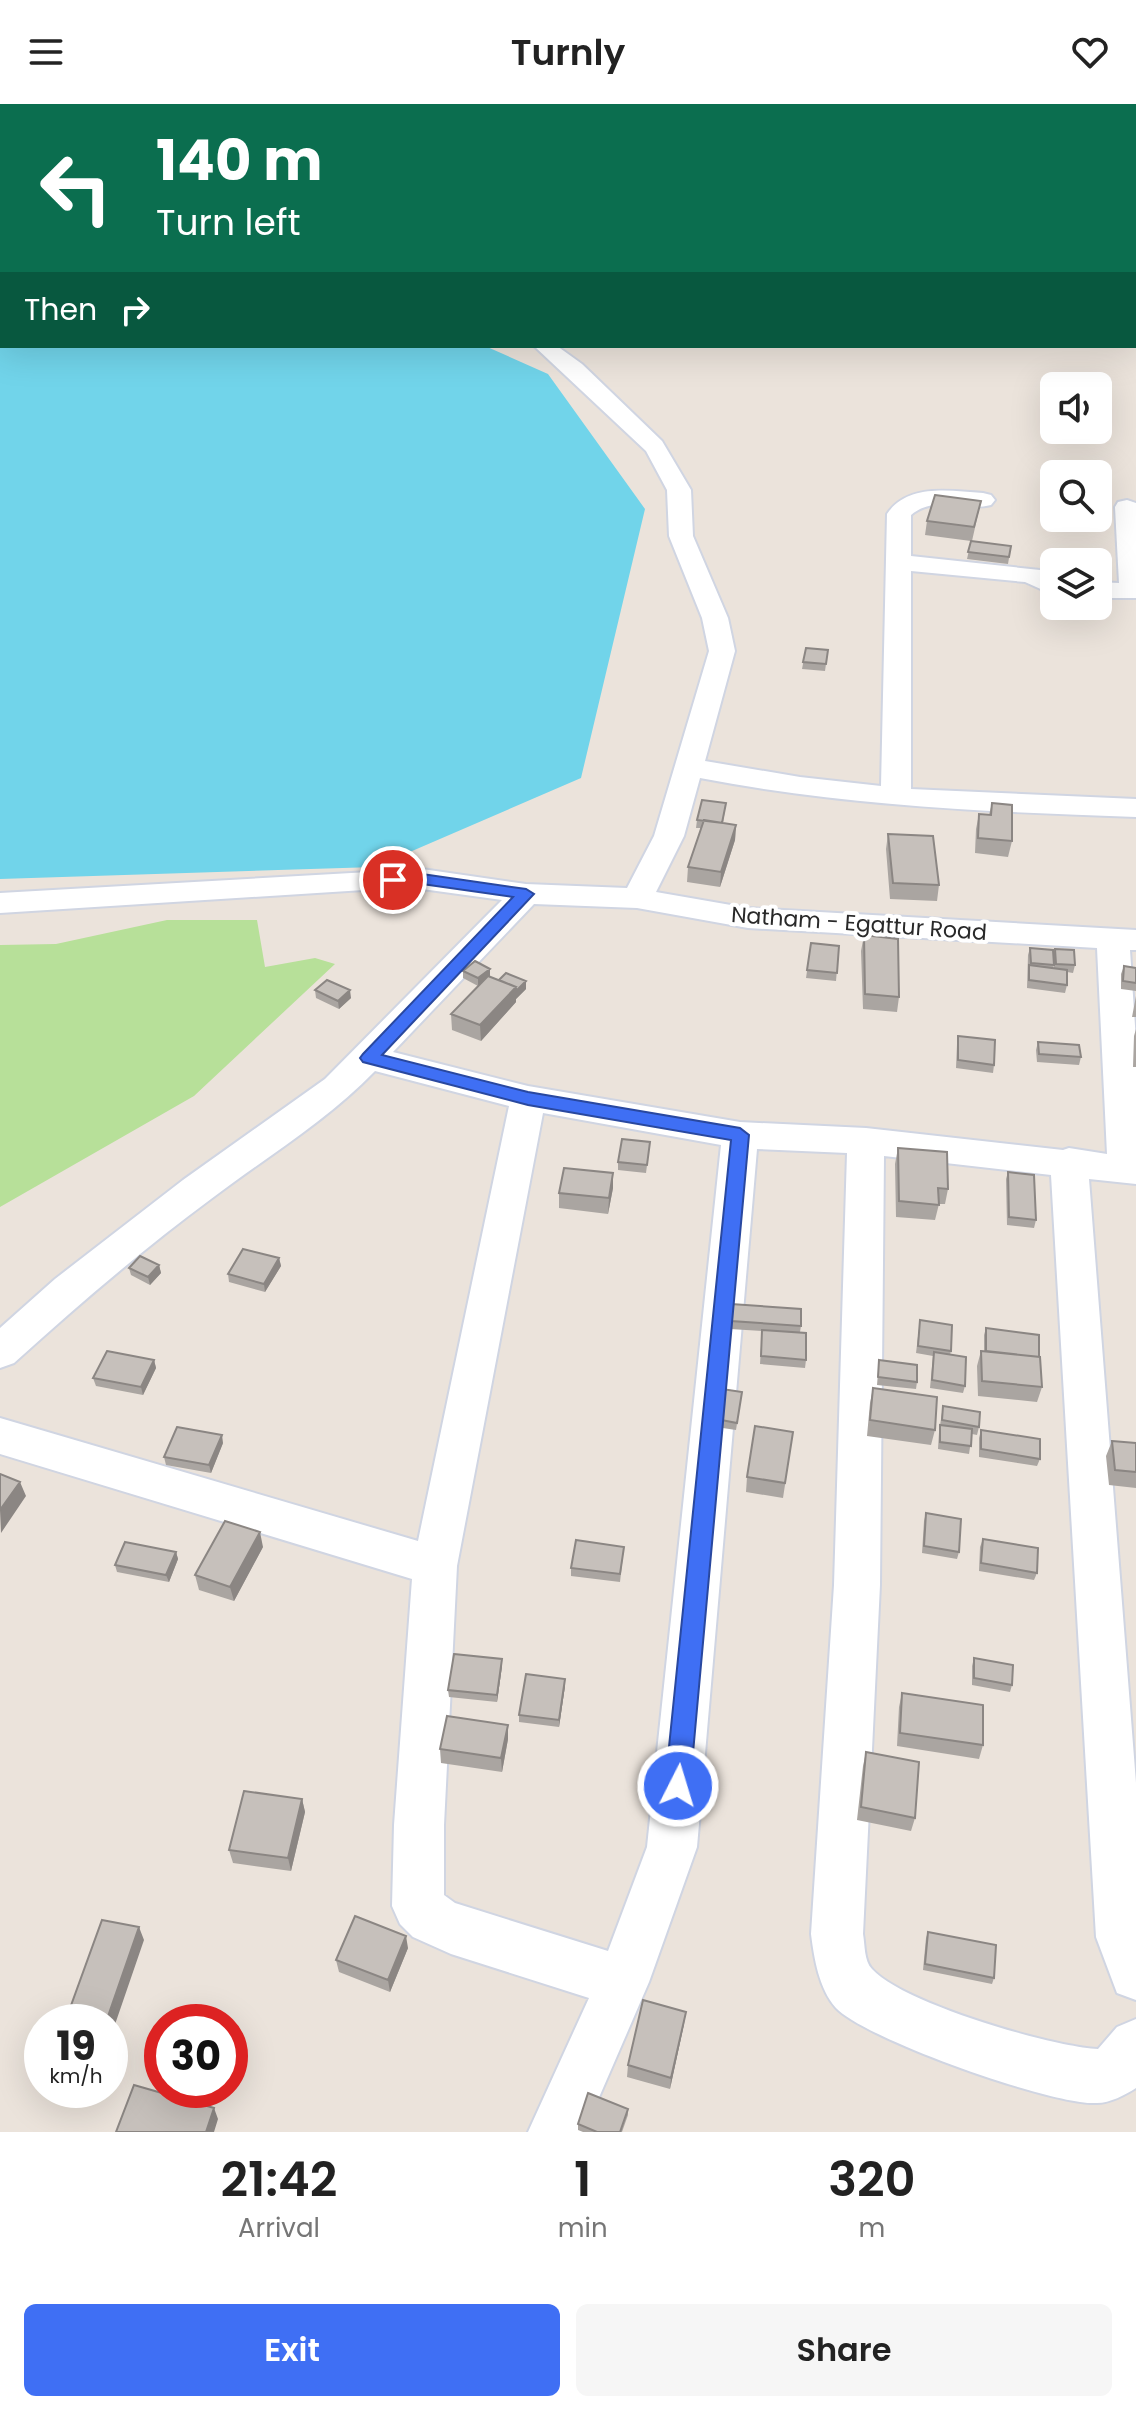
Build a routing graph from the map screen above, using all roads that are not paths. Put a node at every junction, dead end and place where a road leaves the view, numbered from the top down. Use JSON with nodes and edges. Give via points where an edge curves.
{"nodes":[{"id":1,"x":547,"y":348,"type":"edge"},
{"id":2,"x":983,"y":500,"type":"edge"},
{"id":3,"x":1127,"y":507,"type":"dead end"},
{"id":4,"x":898,"y":562,"type":"junction"},
{"id":5,"x":1040,"y":580,"type":"edge"},
{"id":6,"x":1112,"y":590,"type":"edge"},
{"id":7,"x":690,"y":767,"type":"junction"},
{"id":8,"x":896,"y":795,"type":"junction"},
{"id":9,"x":1136,"y":808,"type":"edge"},
{"id":10,"x":526,"y":894,"type":"junction"},
{"id":11,"x":637,"y":898,"type":"junction"},
{"id":12,"x":0,"y":903,"type":"edge"},
{"id":13,"x":1124,"y":940,"type":"edge"},
{"id":14,"x":369,"y":1058,"type":"junction"},
{"id":15,"x":528,"y":1098,"type":"junction"},
{"id":16,"x":740,"y":1135,"type":"junction"},
{"id":17,"x":866,"y":1141,"type":"junction"},
{"id":18,"x":1069,"y":1161,"type":"junction"},
{"id":19,"x":1131,"y":1170,"type":"edge"},
{"id":20,"x":0,"y":1352,"type":"edge"},
{"id":21,"x":0,"y":1436,"type":"edge"},
{"id":22,"x":435,"y":1566,"type":"junction"},
{"id":23,"x":1136,"y":1974,"type":"edge"},
{"id":24,"x":623,"y":1982,"type":"junction"},
{"id":25,"x":1136,"y":2046,"type":"edge"},
{"id":26,"x":556,"y":2132,"type":"edge"}],
"edges":[{"from":1,"to":7,"type":"street","via":[[654,446],[679,490],[681,536],[715,618],[722,651]]},
{"from":2,"to":4,"type":"street","via":[[945,498],[906,505],[899,514]]},
{"from":3,"to":6,"type":"street","via":[[1132,591]]},
{"from":4,"to":5,"type":"street"},
{"from":4,"to":8,"type":"street"},
{"from":7,"to":8,"type":"street"},
{"from":7,"to":11,"type":"street","via":[[669,836]]},
{"from":8,"to":9,"type":"street"},
{"from":10,"to":11,"type":"street","name":"Natham - Egattur Road"},
{"from":10,"to":12,"type":"street","name":"Natham - Egattur Road","via":[[422,879]]},
{"from":10,"to":14,"type":"street"},
{"from":11,"to":13,"type":"street","name":"Natham - Egattur Road","via":[[748,918]]},
{"from":13,"to":19,"type":"street"},
{"from":14,"to":15,"type":"street"},
{"from":14,"to":20,"type":"street","via":[[338,1088],[69,1290]]},
{"from":15,"to":16,"type":"street"},
{"from":15,"to":22,"type":"street"},
{"from":16,"to":17,"type":"street"},
{"from":16,"to":24,"type":"street","via":[[672,1847]]},
{"from":17,"to":18,"type":"street"},
{"from":17,"to":25,"type":"street","via":[[857,1585],[837,1934],[842,1970],[859,1994],[900,2015],[1030,2066],[1071,2076],[1099,2076],[1120,2068]]},
{"from":18,"to":19,"type":"street"},
{"from":18,"to":23,"type":"street","via":[[1122,1937]]},
{"from":21,"to":22,"type":"street"},
{"from":22,"to":24,"type":"street","via":[[418,1906],[451,1928]]},
{"from":24,"to":26,"type":"street"}]}
